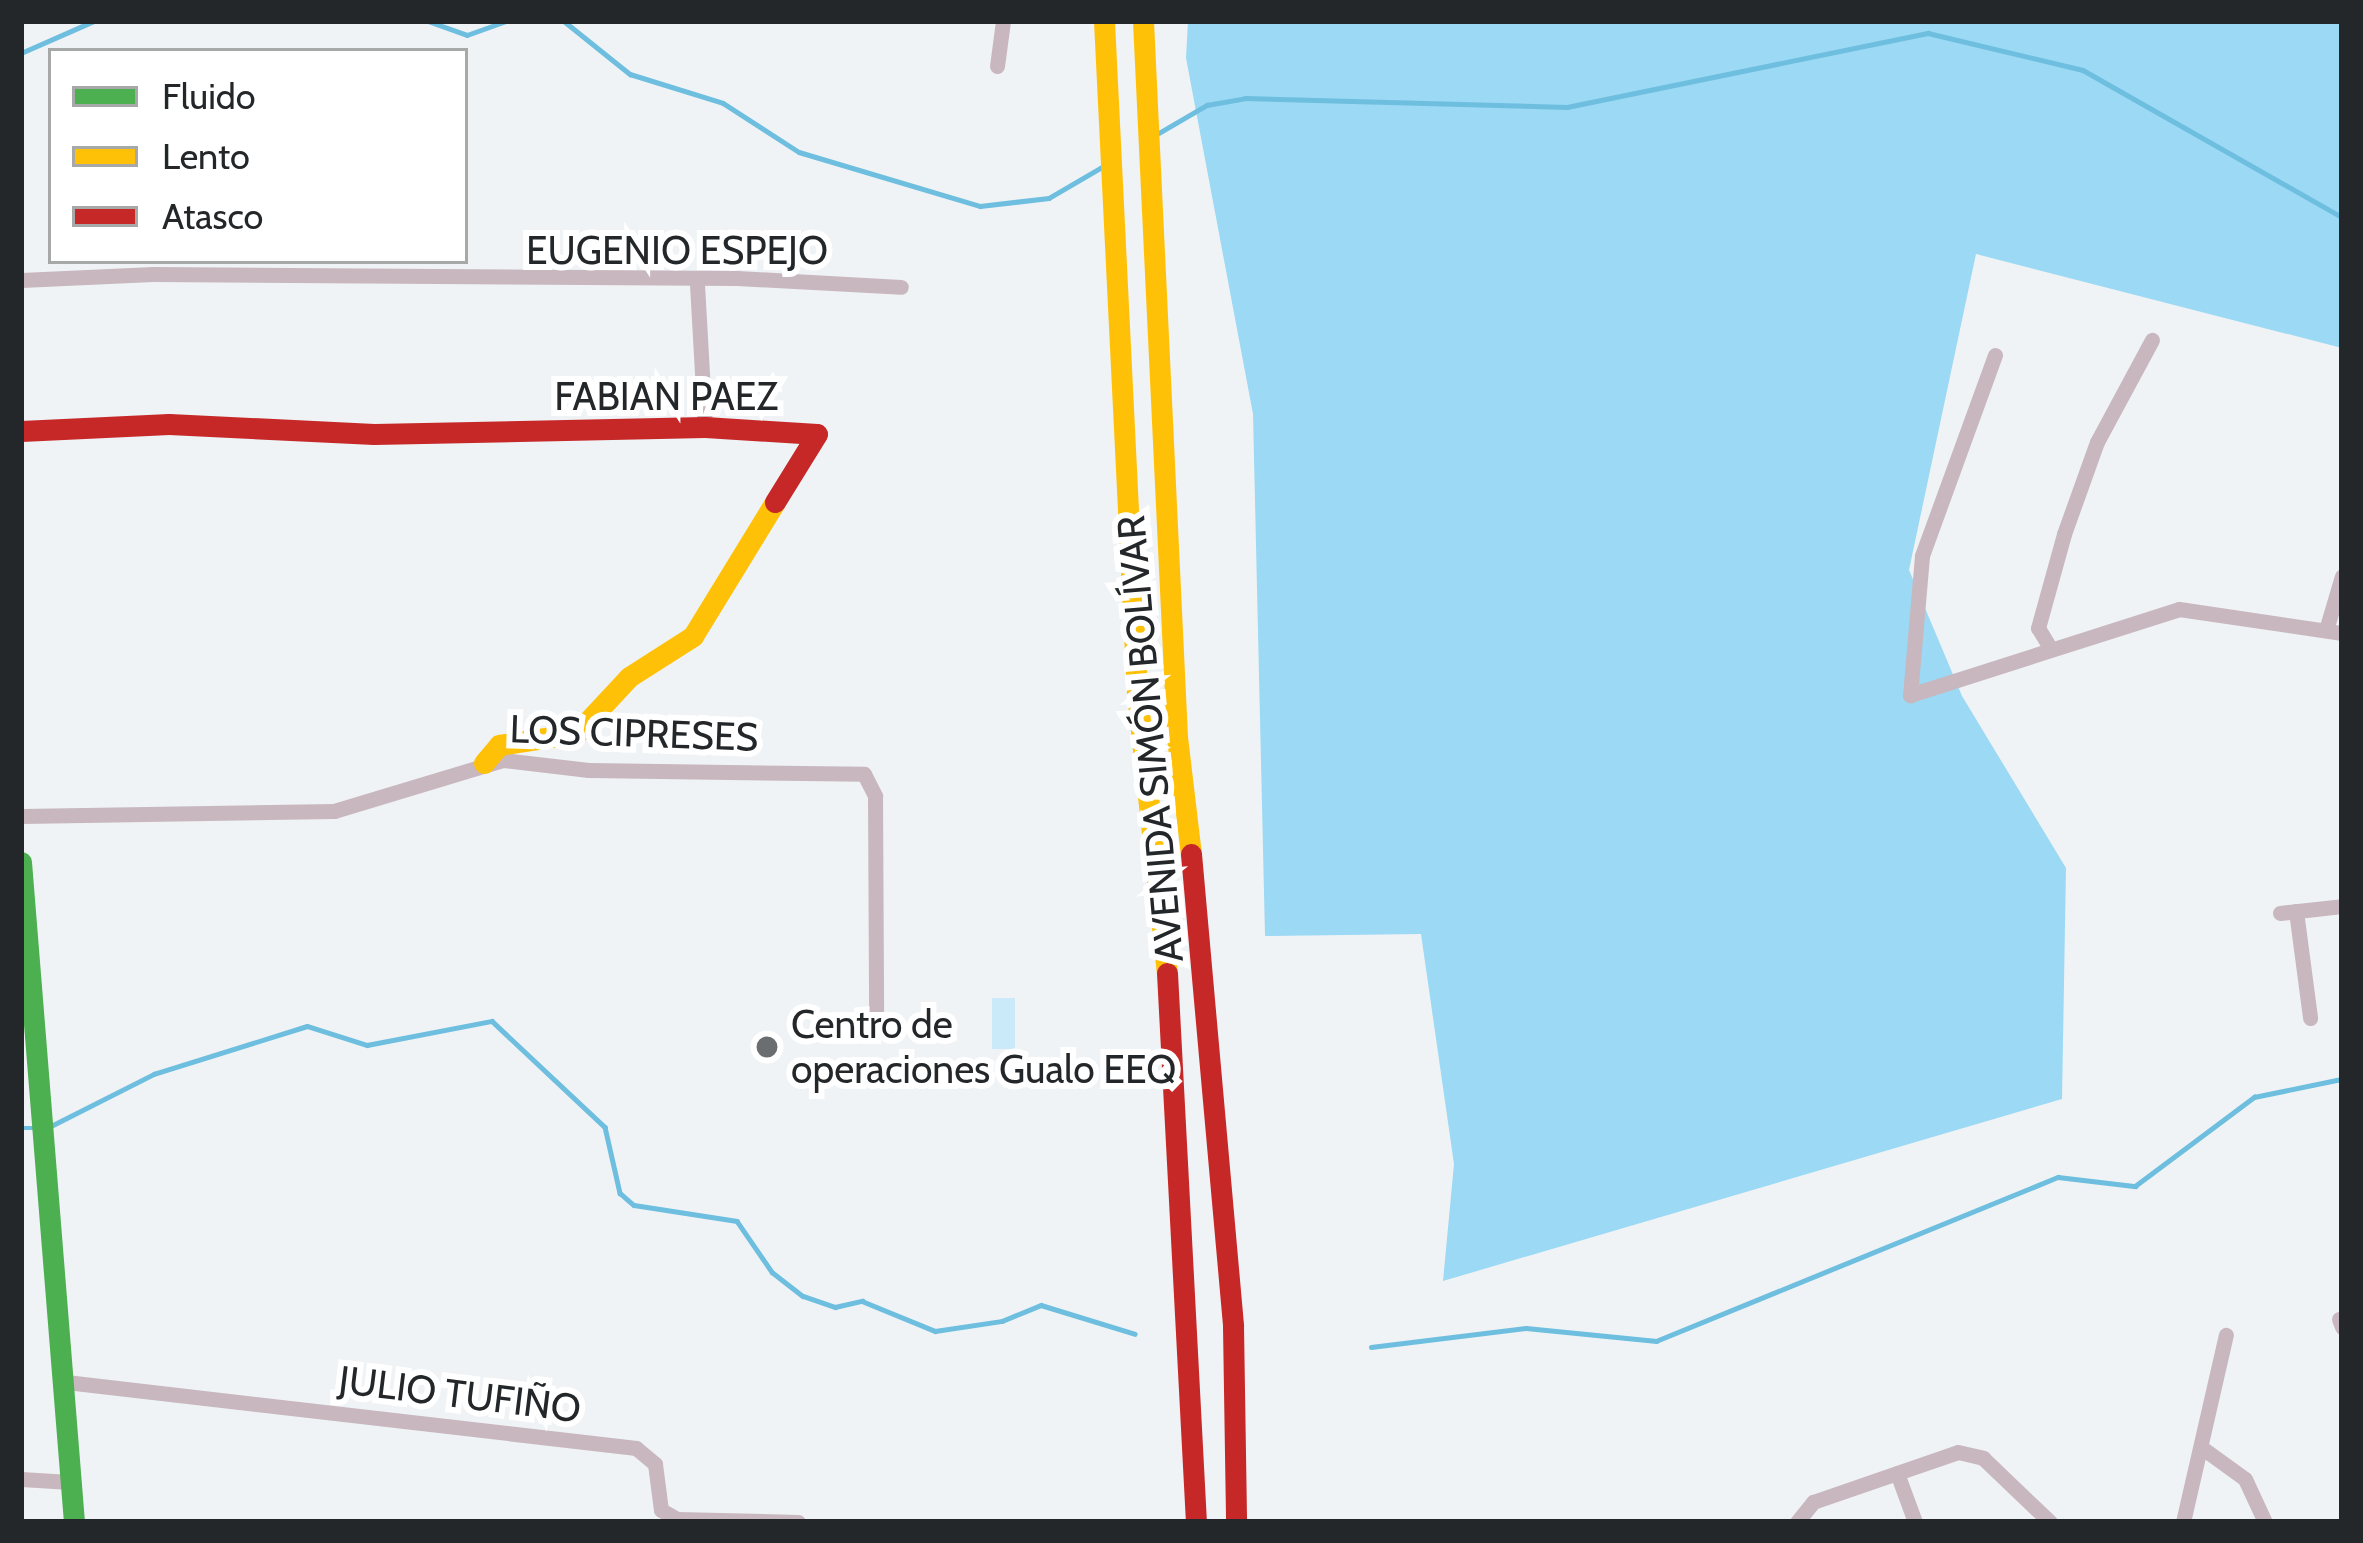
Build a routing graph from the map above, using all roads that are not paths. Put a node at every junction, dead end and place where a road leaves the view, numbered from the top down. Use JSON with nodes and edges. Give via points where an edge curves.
{"nodes":[{"id":1,"x":1003,"y":21,"type":"edge"},
{"id":2,"x":1104,"y":21,"type":"edge"},
{"id":3,"x":1143,"y":21,"type":"edge"},
{"id":4,"x":997,"y":66,"type":"dead end"},
{"id":5,"x":21,"y":280,"type":"edge"},
{"id":6,"x":697,"y":284,"type":"junction"},
{"id":7,"x":901,"y":287,"type":"dead end"},
{"id":8,"x":2152,"y":340,"type":"dead end"},
{"id":9,"x":1995,"y":355,"type":"dead end"},
{"id":10,"x":705,"y":427,"type":"junction"},
{"id":11,"x":21,"y":430,"type":"edge"},
{"id":12,"x":2342,"y":576,"type":"edge"},
{"id":13,"x":2334,"y":632,"type":"edge"},
{"id":14,"x":2049,"y":646,"type":"junction"},
{"id":15,"x":484,"y":763,"type":"junction"},
{"id":16,"x":21,"y":816,"type":"edge"},
{"id":17,"x":21,"y":862,"type":"edge"},
{"id":18,"x":2342,"y":907,"type":"edge"},
{"id":19,"x":876,"y":1014,"type":"dead end"},
{"id":20,"x":2310,"y":1018,"type":"dead end"},
{"id":21,"x":29,"y":1023,"type":"edge"},
{"id":22,"x":2226,"y":1335,"type":"dead end"},
{"id":23,"x":65,"y":1382,"type":"junction"},
{"id":24,"x":2205,"y":1450,"type":"junction"},
{"id":25,"x":1897,"y":1473,"type":"junction"},
{"id":26,"x":21,"y":1479,"type":"edge"},
{"id":27,"x":70,"y":1482,"type":"junction"},
{"id":28,"x":74,"y":1522,"type":"edge"},
{"id":29,"x":798,"y":1522,"type":"edge"},
{"id":30,"x":1196,"y":1522,"type":"edge"},
{"id":31,"x":1236,"y":1522,"type":"edge"},
{"id":32,"x":1797,"y":1522,"type":"edge"},
{"id":33,"x":1915,"y":1522,"type":"edge"},
{"id":34,"x":2050,"y":1522,"type":"edge"},
{"id":35,"x":2183,"y":1522,"type":"edge"},
{"id":36,"x":2265,"y":1522,"type":"edge"}],
"edges":[{"from":1,"to":4,"type":"street"},
{"from":2,"to":30,"type":"main road","name":"AVENIDA SIMÓN BOLÍVAR","via":[[1137,693],[1174,1038]]},
{"from":3,"to":31,"type":"main road","name":"AVENIDA SIMÓN BOLÍVAR","via":[[1177,737],[1213,1040],[1233,1326]]},
{"from":5,"to":6,"type":"street","name":"EUGENIO ESPEJO","via":[[154,274]]},
{"from":6,"to":7,"type":"street","name":"EUGENIO ESPEJO","via":[[737,278]]},
{"from":6,"to":10,"type":"street"},
{"from":8,"to":14,"type":"street","via":[[2097,442],[2064,534],[2038,628]]},
{"from":9,"to":14,"type":"street","via":[[1922,556],[1910,694]]},
{"from":10,"to":11,"type":"main road","name":"FABIAN PAEZ"},
{"from":10,"to":15,"type":"main road","name":"FABIAN PAEZ","via":[[817,434],[693,636],[629,676],[577,733],[499,745]]},
{"from":12,"to":13,"type":"street"},
{"from":13,"to":14,"type":"street","via":[[2179,609]]},
{"from":15,"to":16,"type":"street","name":"LOS CIPRESES","via":[[334,812]]},
{"from":15,"to":19,"type":"street","name":"LOS CIPRESES","via":[[871,776]]},
{"from":17,"to":21,"type":"main road"},
{"from":18,"to":20,"type":"street","via":[[2288,912]]},
{"from":21,"to":23,"type":"main road","via":[[44,1099]]},
{"from":22,"to":24,"type":"street"},
{"from":23,"to":27,"type":"main road"},
{"from":23,"to":29,"type":"street","name":"JULIO TUFIÑO","via":[[636,1448],[655,1464],[661,1510],[677,1520]]},
{"from":24,"to":35,"type":"street"},
{"from":24,"to":36,"type":"street","via":[[2245,1479]]},
{"from":25,"to":32,"type":"street","via":[[1813,1502]]},
{"from":25,"to":33,"type":"street"},
{"from":25,"to":34,"type":"street","via":[[1940,1455],[1975,1453]]},
{"from":26,"to":27,"type":"street"},
{"from":27,"to":28,"type":"main road"}]}
